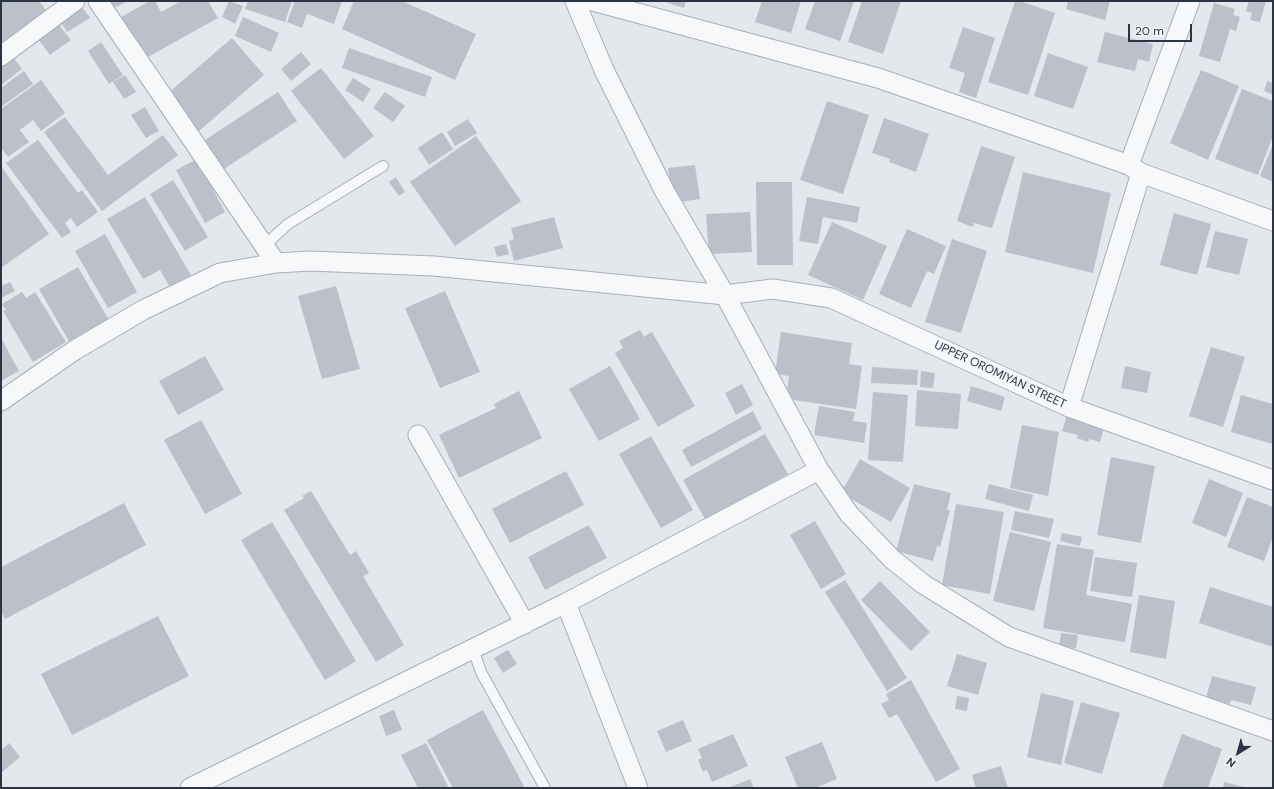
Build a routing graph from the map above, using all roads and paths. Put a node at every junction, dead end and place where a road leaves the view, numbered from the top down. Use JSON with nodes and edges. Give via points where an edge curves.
{"nodes":[{"id":1,"x":75,"y":1,"type":"edge"},
{"id":2,"x":98,"y":1,"type":"edge"},
{"id":3,"x":575,"y":1,"type":"edge"},
{"id":4,"x":593,"y":1,"type":"edge"},
{"id":5,"x":1190,"y":1,"type":"edge"},
{"id":6,"x":1,"y":56,"type":"edge"},
{"id":7,"x":383,"y":166,"type":"dead end"},
{"id":8,"x":1135,"y":169,"type":"junction"},
{"id":9,"x":1273,"y":221,"type":"edge"},
{"id":10,"x":264,"y":246,"type":"junction"},
{"id":11,"x":276,"y":263,"type":"junction"},
{"id":12,"x":725,"y":295,"type":"junction"},
{"id":13,"x":1,"y":401,"type":"edge"},
{"id":14,"x":1069,"y":407,"type":"junction"},
{"id":15,"x":418,"y":435,"type":"dead end"},
{"id":16,"x":819,"y":470,"type":"junction"},
{"id":17,"x":1273,"y":480,"type":"edge"},
{"id":18,"x":566,"y":603,"type":"junction"},
{"id":19,"x":525,"y":624,"type":"junction"},
{"id":20,"x":473,"y":649,"type":"junction"},
{"id":21,"x":1273,"y":731,"type":"edge"},
{"id":22,"x":190,"y":788,"type":"edge"},
{"id":23,"x":545,"y":788,"type":"edge"},
{"id":24,"x":638,"y":788,"type":"edge"}],
"edges":[{"from":1,"to":6,"type":"street"},
{"from":2,"to":10,"type":"street"},
{"from":3,"to":12,"type":"street","via":[[604,70],[665,192]]},
{"from":4,"to":8,"type":"street","via":[[878,78]]},
{"from":5,"to":8,"type":"street"},
{"from":7,"to":10,"type":"lane","via":[[288,224]]},
{"from":8,"to":9,"type":"street"},
{"from":8,"to":14,"type":"street"},
{"from":10,"to":11,"type":"street"},
{"from":11,"to":12,"type":"street","name":"UPPER OROMIYAN STREET","via":[[310,261],[434,266]]},
{"from":11,"to":13,"type":"street","name":"UPPER OROMIYAN STREET","via":[[220,273],[143,310],[75,350]]},
{"from":12,"to":14,"type":"street","name":"UPPER OROMIYAN STREET","via":[[773,288],[831,298]]},
{"from":12,"to":16,"type":"street"},
{"from":14,"to":17,"type":"street","name":"UPPER OROMIYAN STREET"},
{"from":15,"to":19,"type":"street"},
{"from":16,"to":18,"type":"street"},
{"from":16,"to":21,"type":"street","via":[[849,514],[892,559],[923,584],[1009,637]]},
{"from":18,"to":19,"type":"street"},
{"from":18,"to":24,"type":"street"},
{"from":19,"to":20,"type":"street"},
{"from":20,"to":22,"type":"street"},
{"from":20,"to":23,"type":"lane","via":[[481,672]]}]}
